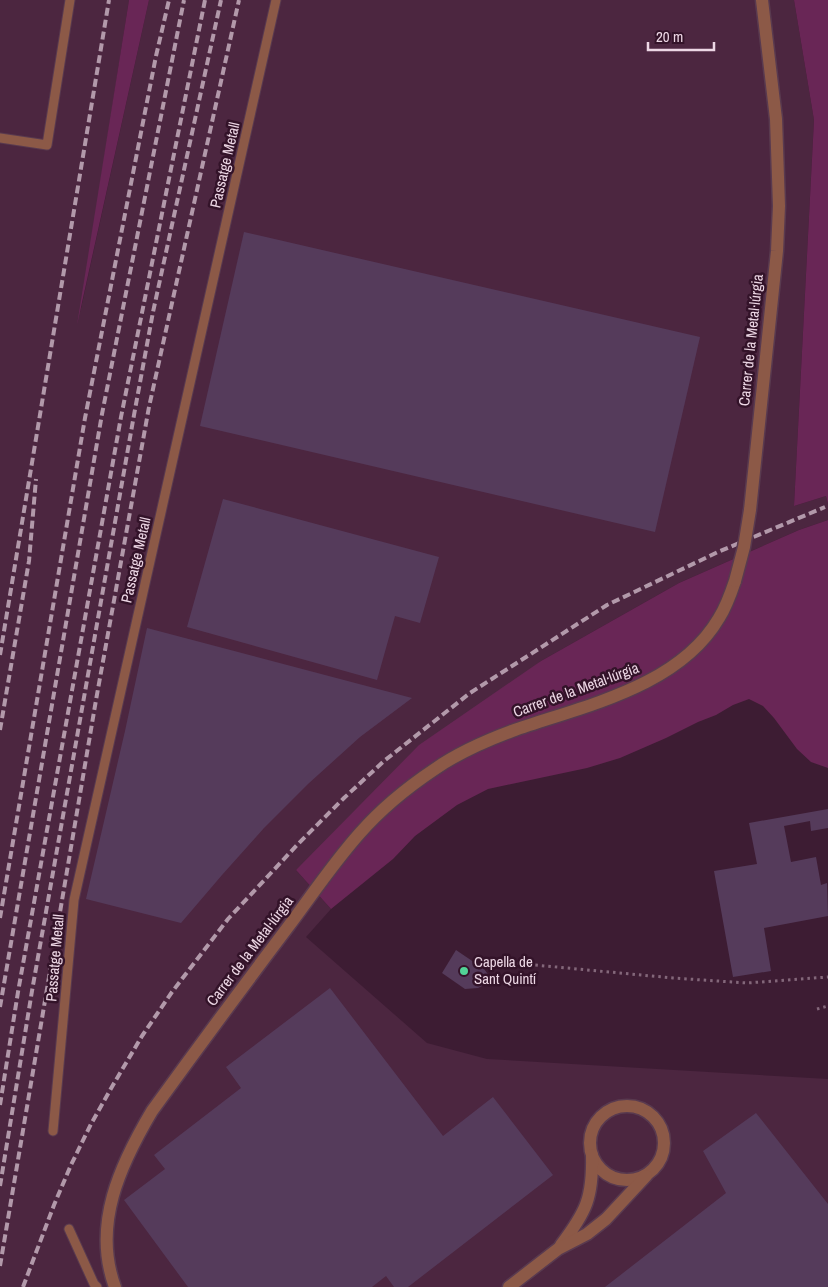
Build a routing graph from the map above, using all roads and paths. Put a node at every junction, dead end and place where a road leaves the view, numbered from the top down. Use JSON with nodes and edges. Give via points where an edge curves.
{"nodes":[{"id":1,"x":70,"y":0,"type":"edge"},
{"id":2,"x":276,"y":0,"type":"edge"},
{"id":3,"x":762,"y":0,"type":"edge"},
{"id":4,"x":0,"y":138,"type":"edge"},
{"id":5,"x":503,"y":962,"type":"dead end"},
{"id":6,"x":828,"y":978,"type":"edge"},
{"id":7,"x":828,"y":1006,"type":"edge"},
{"id":8,"x":817,"y":1009,"type":"dead end"},
{"id":9,"x":53,"y":1131,"type":"dead end"},
{"id":10,"x":592,"y":1154,"type":"junction"},
{"id":11,"x":648,"y":1174,"type":"junction"},
{"id":12,"x":70,"y":1229,"type":"dead end"},
{"id":13,"x":558,"y":1249,"type":"junction"},
{"id":14,"x":97,"y":1287,"type":"edge"},
{"id":15,"x":115,"y":1287,"type":"edge"},
{"id":16,"x":509,"y":1287,"type":"edge"}],
"edges":[{"from":1,"to":4,"type":"lane","via":[[47,145]]},
{"from":2,"to":9,"type":"lane","name":"Passatge Metall","via":[[74,900]]},
{"from":3,"to":15,"type":"street","name":"Carrer de la Metal·lúrgia","bridge":true,"via":[[776,119],[779,206],[776,252],[750,510],[735,581],[719,619],[695,648],[673,666],[635,688],[510,732],[458,755],[411,786],[362,831],[207,1036],[138,1135],[108,1214],[107,1254]]},
{"from":5,"to":6,"type":"path","via":[[747,983]]},
{"from":7,"to":8,"type":"path"},
{"from":10,"to":11,"type":"street","via":[[597,1165],[615,1179],[626,1181]]},
{"from":10,"to":11,"type":"street","via":[[590,1142],[599,1119],[621,1107],[645,1111],[662,1129],[664,1142],[657,1166]]},
{"from":10,"to":13,"type":"street","via":[[592,1176],[584,1210]]},
{"from":11,"to":13,"type":"street","via":[[606,1219],[587,1234]]},
{"from":12,"to":14,"type":"lane"},
{"from":13,"to":16,"type":"street"}]}
